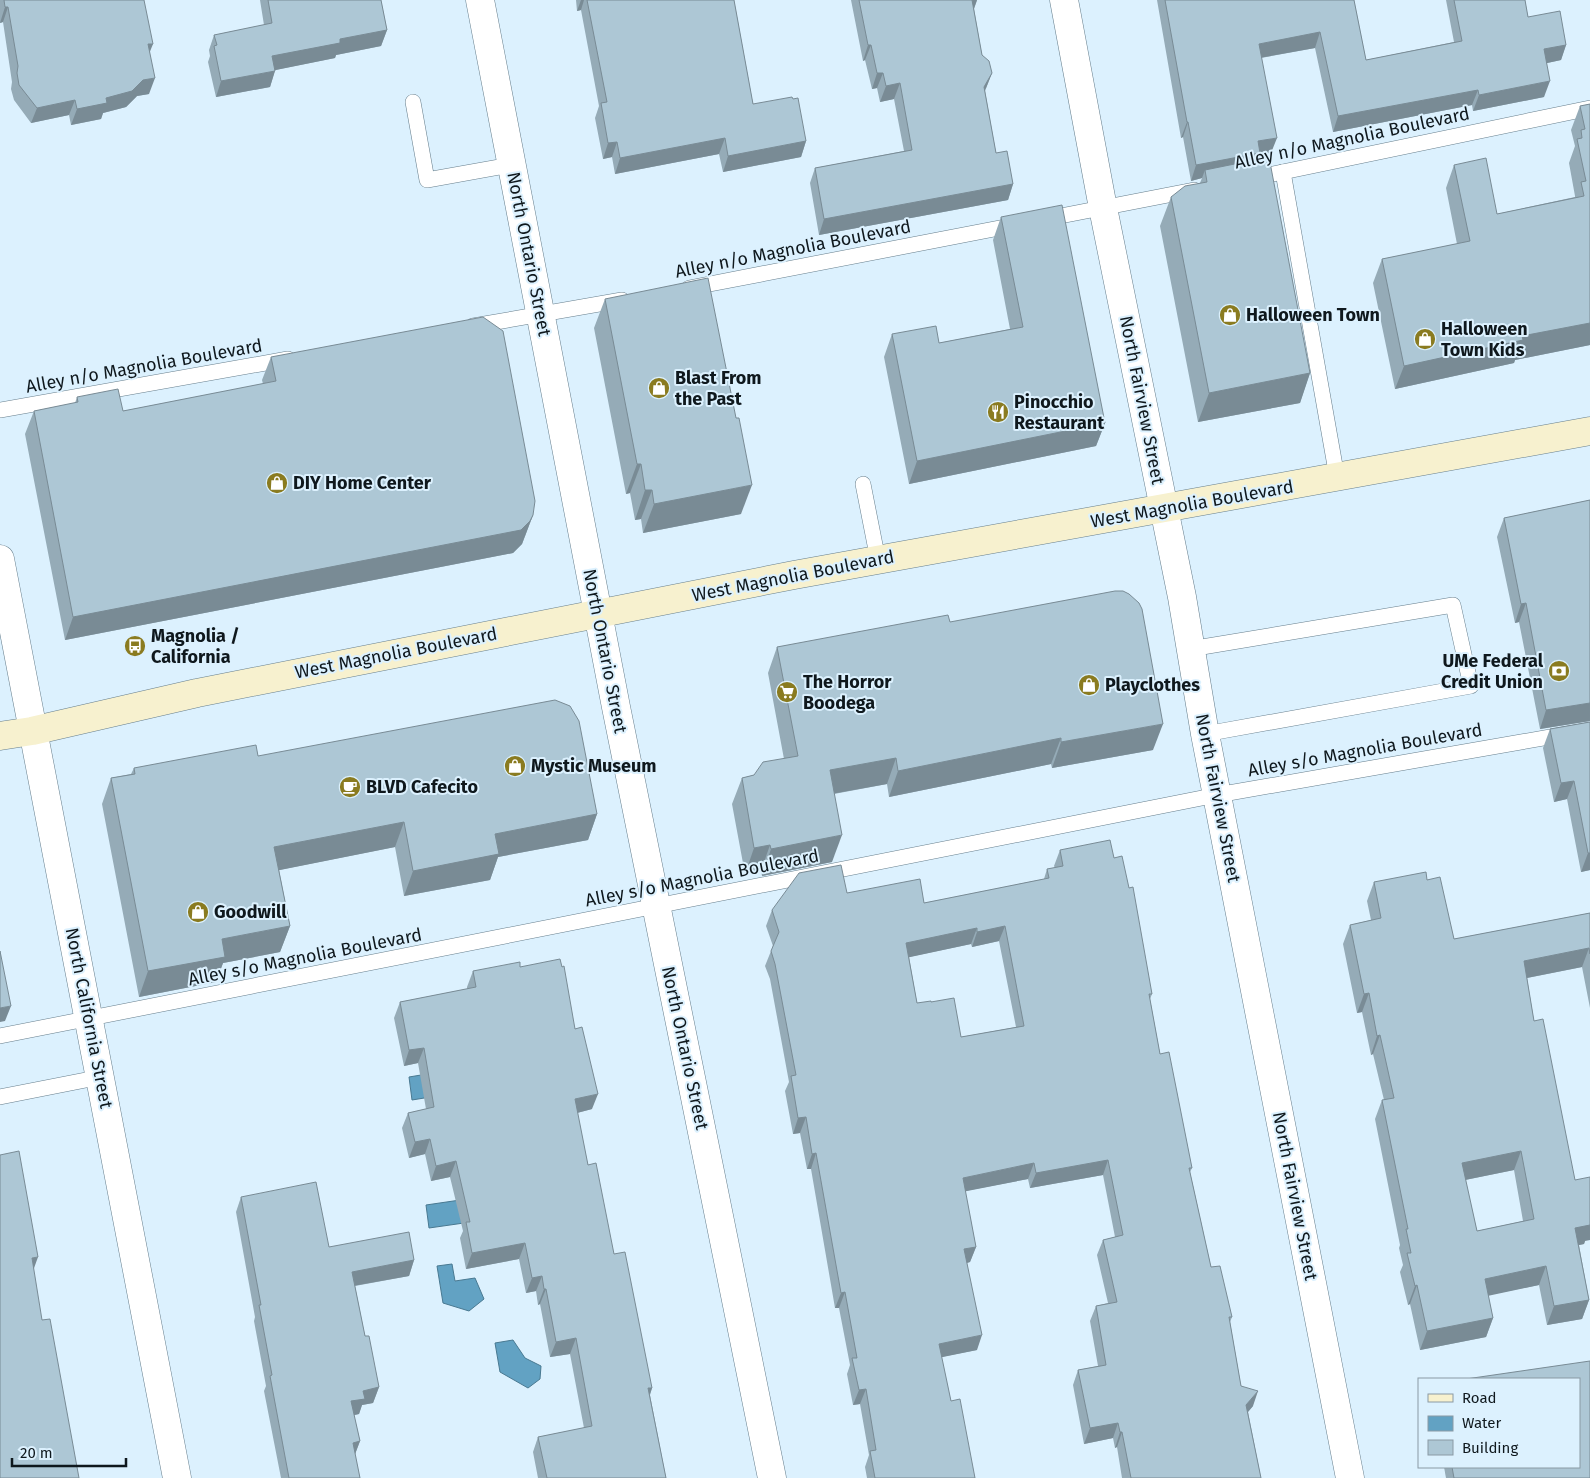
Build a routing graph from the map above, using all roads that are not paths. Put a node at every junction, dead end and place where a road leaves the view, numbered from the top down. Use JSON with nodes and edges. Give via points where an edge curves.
{"nodes":[{"id":1,"x":480,"y":0,"type":"edge"},
{"id":2,"x":1064,"y":0,"type":"edge"},
{"id":3,"x":413,"y":102,"type":"dead end"},
{"id":4,"x":1590,"y":108,"type":"edge"},
{"id":5,"x":511,"y":165,"type":"junction"},
{"id":6,"x":1283,"y":172,"type":"junction"},
{"id":7,"x":1236,"y":182,"type":"edge"},
{"id":8,"x":1207,"y":187,"type":"edge"},
{"id":9,"x":1103,"y":208,"type":"junction"},
{"id":10,"x":673,"y":291,"type":"edge"},
{"id":11,"x":635,"y":298,"type":"edge"},
{"id":12,"x":541,"y":314,"type":"junction"},
{"id":13,"x":462,"y":328,"type":"edge"},
{"id":14,"x":305,"y":356,"type":"edge"},
{"id":15,"x":0,"y":410,"type":"edge"},
{"id":16,"x":1590,"y":431,"type":"edge"},
{"id":17,"x":1337,"y":477,"type":"junction"},
{"id":18,"x":863,"y":484,"type":"dead end"},
{"id":19,"x":1164,"y":509,"type":"junction"},
{"id":20,"x":0,"y":559,"type":"edge"},
{"id":21,"x":878,"y":560,"type":"junction"},
{"id":22,"x":598,"y":613,"type":"junction"},
{"id":23,"x":1190,"y":649,"type":"junction"},
{"id":24,"x":1590,"y":730,"type":"edge"},
{"id":25,"x":32,"y":731,"type":"junction"},
{"id":26,"x":1205,"y":734,"type":"junction"},
{"id":27,"x":0,"y":736,"type":"edge"},
{"id":28,"x":1217,"y":795,"type":"junction"},
{"id":29,"x":656,"y":907,"type":"junction"},
{"id":30,"x":89,"y":1019,"type":"junction"},
{"id":31,"x":0,"y":1036,"type":"edge"},
{"id":32,"x":101,"y":1077,"type":"junction"},
{"id":33,"x":0,"y":1097,"type":"edge"},
{"id":34,"x":177,"y":1478,"type":"edge"},
{"id":35,"x":772,"y":1478,"type":"edge"},
{"id":36,"x":1350,"y":1478,"type":"edge"}],
"edges":[{"from":1,"to":5,"type":"street","name":"North Ontario Street"},
{"from":2,"to":9,"type":"street","name":"North Fairview Street"},
{"from":3,"to":5,"type":"lane","via":[[427,180]]},
{"from":4,"to":6,"type":"lane","name":"Alley n/o Magnolia Boulevard"},
{"from":5,"to":12,"type":"street","name":"North Ontario Street"},
{"from":6,"to":7,"type":"lane","name":"Alley n/o Magnolia Boulevard"},
{"from":6,"to":17,"type":"lane"},
{"from":8,"to":9,"type":"lane","name":"Alley n/o Magnolia Boulevard"},
{"from":9,"to":10,"type":"lane","name":"Alley n/o Magnolia Boulevard"},
{"from":9,"to":19,"type":"street","name":"North Fairview Street"},
{"from":11,"to":12,"type":"lane"},
{"from":12,"to":13,"type":"lane"},
{"from":12,"to":22,"type":"street","name":"North Ontario Street"},
{"from":14,"to":15,"type":"lane","name":"Alley n/o Magnolia Boulevard"},
{"from":16,"to":17,"type":"main road","name":"West Magnolia Boulevard"},
{"from":17,"to":19,"type":"main road","name":"West Magnolia Boulevard"},
{"from":18,"to":21,"type":"lane"},
{"from":19,"to":21,"type":"main road","name":"West Magnolia Boulevard"},
{"from":19,"to":23,"type":"street","name":"North Fairview Street"},
{"from":20,"to":25,"type":"street","name":"North California Street"},
{"from":21,"to":22,"type":"main road","name":"West Magnolia Boulevard"},
{"from":22,"to":25,"type":"main road","name":"West Magnolia Boulevard","via":[[197,693]]},
{"from":22,"to":29,"type":"street","name":"North Ontario Street"},
{"from":23,"to":26,"type":"street","name":"North Fairview Street"},
{"from":23,"to":26,"type":"lane","via":[[1453,605],[1471,686]]},
{"from":24,"to":28,"type":"lane","name":"Alley s/o Magnolia Boulevard"},
{"from":25,"to":27,"type":"main road","name":"West Magnolia Boulevard"},
{"from":25,"to":30,"type":"street","name":"North California Street"},
{"from":26,"to":28,"type":"street","name":"North Fairview Street"},
{"from":28,"to":29,"type":"lane","name":"Alley s/o Magnolia Boulevard"},
{"from":28,"to":36,"type":"street","name":"North Fairview Street"},
{"from":29,"to":30,"type":"lane","name":"Alley s/o Magnolia Boulevard"},
{"from":29,"to":35,"type":"street","name":"North Ontario Street"},
{"from":30,"to":31,"type":"lane","name":"Alley s/o Magnolia Boulevard"},
{"from":30,"to":32,"type":"street","name":"North California Street"},
{"from":32,"to":33,"type":"lane"},
{"from":32,"to":34,"type":"street","name":"North California Street"}]}
